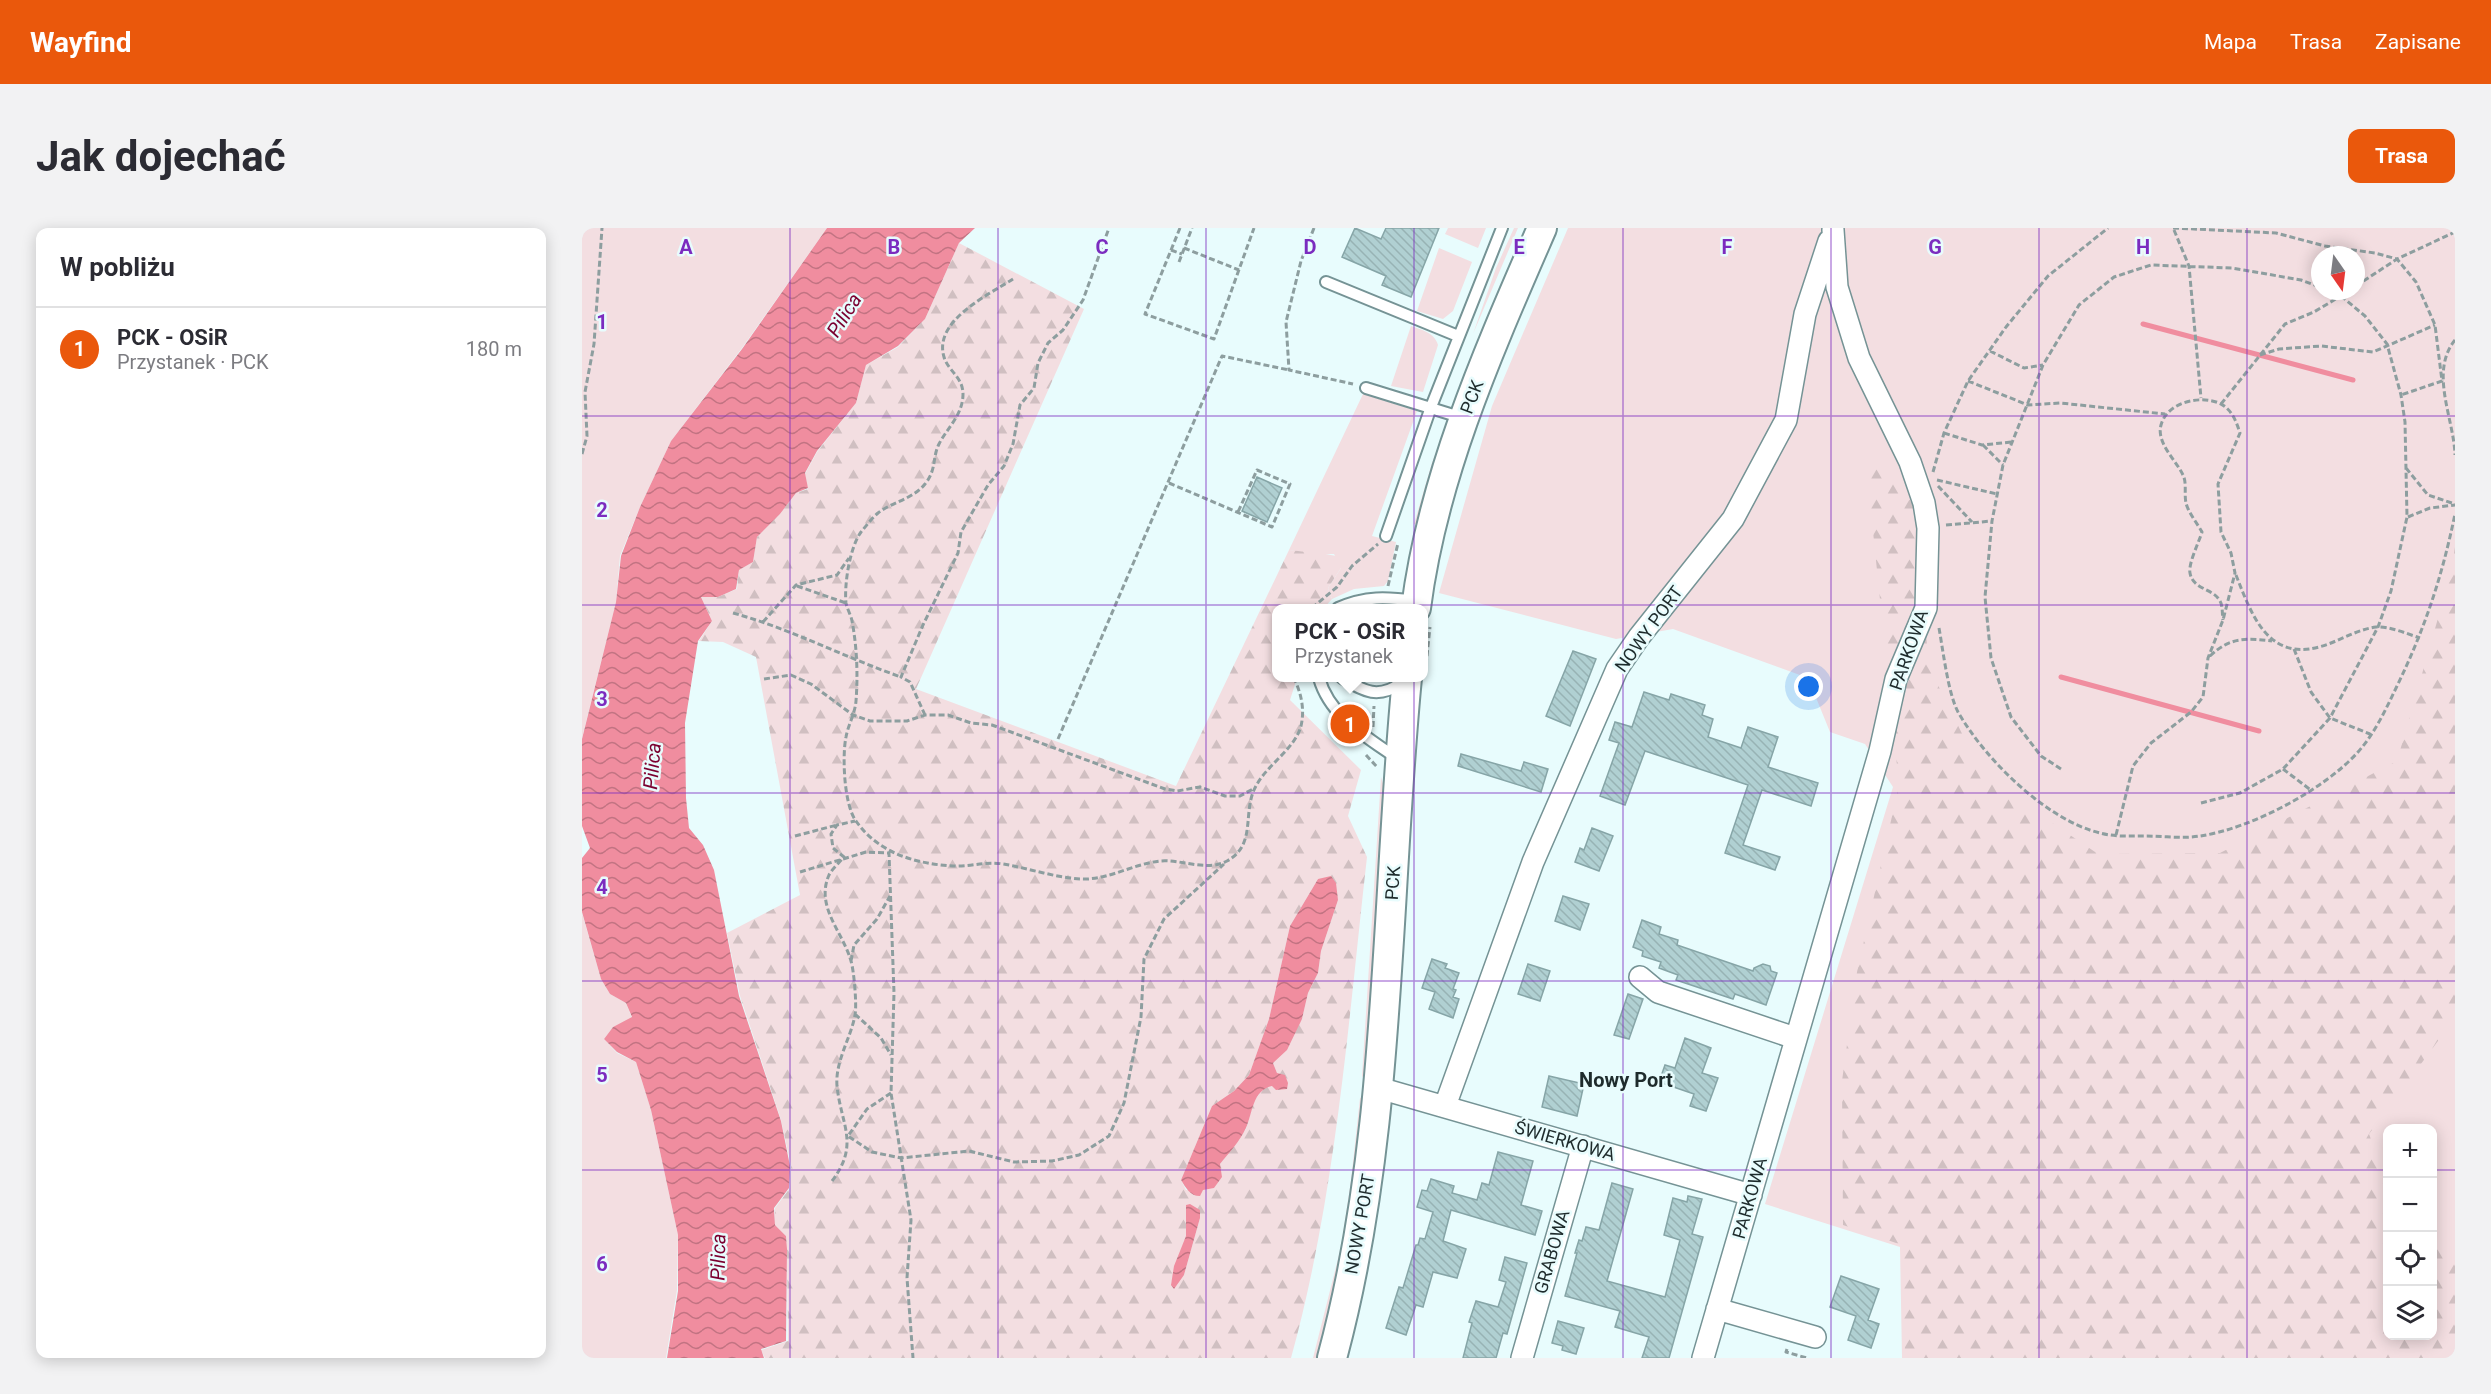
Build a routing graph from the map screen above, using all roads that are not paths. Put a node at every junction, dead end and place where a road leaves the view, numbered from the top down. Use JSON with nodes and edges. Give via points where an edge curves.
{"nodes":[{"id":1,"x":1502,"y":228,"type":"edge"},
{"id":2,"x":1542,"y":228,"type":"edge"},
{"id":3,"x":1834,"y":229,"type":"edge"},
{"id":4,"x":1326,"y":282,"type":"dead end"},
{"id":5,"x":1458,"y":336,"type":"junction"},
{"id":6,"x":1366,"y":388,"type":"road end"},
{"id":7,"x":1431,"y":407,"type":"junction"},
{"id":8,"x":1464,"y":418,"type":"junction"},
{"id":9,"x":1386,"y":537,"type":"road end"},
{"id":10,"x":1349,"y":604,"type":"edge"},
{"id":11,"x":1402,"y":604,"type":"edge"},
{"id":12,"x":1422,"y":604,"type":"edge"},
{"id":13,"x":1321,"y":682,"type":"edge"},
{"id":14,"x":1349,"y":682,"type":"edge"},
{"id":15,"x":1404,"y":682,"type":"edge"},
{"id":16,"x":1411,"y":682,"type":"edge"},
{"id":17,"x":1385,"y":750,"type":"junction"},
{"id":18,"x":1640,"y":976,"type":"dead end"},
{"id":19,"x":1795,"y":1038,"type":"junction"},
{"id":20,"x":1379,"y":1088,"type":"junction"},
{"id":21,"x":1445,"y":1106,"type":"junction"},
{"id":22,"x":1583,"y":1146,"type":"junction"},
{"id":23,"x":1751,"y":1195,"type":"junction"},
{"id":24,"x":1717,"y":1309,"type":"junction"},
{"id":25,"x":1815,"y":1337,"type":"dead end"},
{"id":26,"x":1332,"y":1358,"type":"edge"},
{"id":27,"x":1522,"y":1358,"type":"edge"},
{"id":28,"x":1703,"y":1358,"type":"edge"}],
"edges":[{"from":1,"to":5,"type":"lane"},
{"from":2,"to":8,"type":"street","name":"PCK"},
{"from":3,"to":19,"type":"street","name":"PARKOWA","via":[[1837,287],[1859,358],[1910,462],[1924,503],[1928,528],[1926,608],[1896,679],[1880,751]]},
{"from":3,"to":21,"type":"street","name":"NOWY PORT","via":[[1805,314],[1786,420],[1734,519],[1617,669],[1533,862]]},
{"from":4,"to":5,"type":"lane"},
{"from":5,"to":7,"type":"lane"},
{"from":6,"to":7,"type":"lane"},
{"from":7,"to":8,"type":"lane"},
{"from":7,"to":9,"type":"lane"},
{"from":8,"to":12,"type":"street","name":"PCK","via":[[1435,514]]},
{"from":10,"to":11,"type":"lane","via":[[1386,597]]},
{"from":13,"to":17,"type":"lane","via":[[1333,708]]},
{"from":14,"to":15,"type":"lane","via":[[1375,693]]},
{"from":16,"to":17,"type":"street","name":"PCK"},
{"from":17,"to":20,"type":"street","name":"PCK"},
{"from":18,"to":19,"type":"street","via":[[1658,992]]},
{"from":19,"to":23,"type":"street","name":"PARKOWA"},
{"from":20,"to":21,"type":"street","name":"ŚWIERKOWA"},
{"from":20,"to":26,"type":"street","name":"NOWY PORT","via":[[1368,1186]]},
{"from":21,"to":22,"type":"street","name":"ŚWIERKOWA"},
{"from":22,"to":23,"type":"street","name":"ŚWIERKOWA"},
{"from":22,"to":27,"type":"street","name":"GRABOWA"},
{"from":23,"to":24,"type":"street","name":"PARKOWA"},
{"from":24,"to":25,"type":"street"},
{"from":24,"to":28,"type":"street","name":"PARKOWA"}]}
